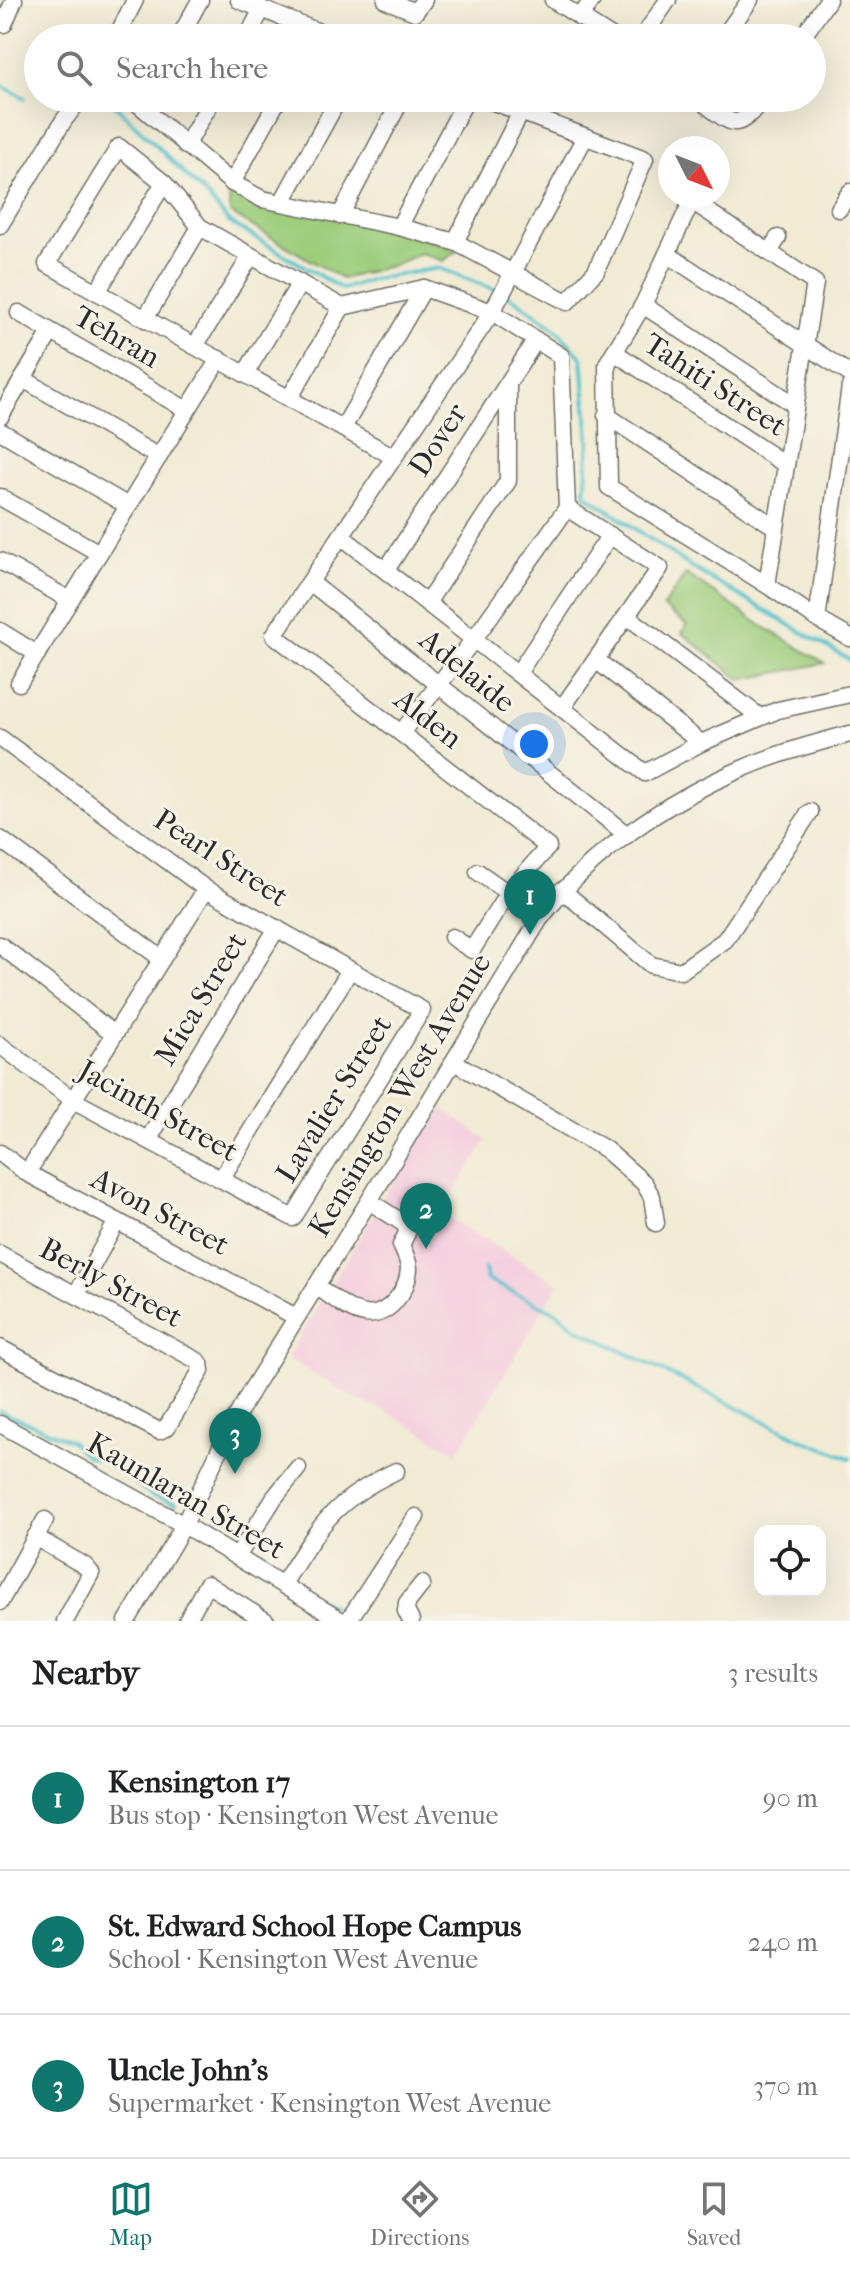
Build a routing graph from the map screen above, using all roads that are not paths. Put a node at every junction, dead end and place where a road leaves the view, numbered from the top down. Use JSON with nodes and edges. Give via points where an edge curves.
{"nodes":[{"id":1,"x":14,"y":0,"type":"edge"},
{"id":2,"x":135,"y":0,"type":"edge"},
{"id":3,"x":200,"y":0,"type":"edge"},
{"id":4,"x":239,"y":0,"type":"edge"},
{"id":5,"x":386,"y":0,"type":"edge"},
{"id":6,"x":553,"y":0,"type":"edge"},
{"id":7,"x":592,"y":0,"type":"edge"},
{"id":8,"x":668,"y":0,"type":"edge"},
{"id":9,"x":750,"y":0,"type":"edge"},
{"id":10,"x":828,"y":0,"type":"edge"},
{"id":11,"x":419,"y":6,"type":"edge"},
{"id":12,"x":262,"y":9,"type":"junction"},
{"id":13,"x":580,"y":18,"type":"junction"},
{"id":14,"x":4,"y":24,"type":"dead end"},
{"id":15,"x":123,"y":24,"type":"edge"},
{"id":16,"x":187,"y":24,"type":"edge"},
{"id":17,"x":254,"y":24,"type":"edge"},
{"id":18,"x":292,"y":24,"type":"edge"},
{"id":19,"x":590,"y":24,"type":"edge"},
{"id":20,"x":652,"y":24,"type":"edge"},
{"id":21,"x":733,"y":24,"type":"edge"},
{"id":22,"x":812,"y":24,"type":"edge"},
{"id":23,"x":70,"y":112,"type":"edge"},
{"id":24,"x":151,"y":112,"type":"edge"},
{"id":25,"x":205,"y":112,"type":"edge"},
{"id":26,"x":271,"y":112,"type":"edge"},
{"id":27,"x":331,"y":112,"type":"edge"},
{"id":28,"x":395,"y":112,"type":"edge"},
{"id":29,"x":460,"y":112,"type":"edge"},
{"id":30,"x":521,"y":112,"type":"joint"},
{"id":31,"x":717,"y":112,"type":"edge"},
{"id":32,"x":753,"y":112,"type":"edge"},
{"id":33,"x":585,"y":137,"type":"junction"},
{"id":34,"x":186,"y":146,"type":"junction"},
{"id":35,"x":164,"y":183,"type":"junction"},
{"id":36,"x":232,"y":183,"type":"junction"},
{"id":37,"x":850,"y":192,"type":"edge"},
{"id":38,"x":282,"y":202,"type":"junction"},
{"id":39,"x":688,"y":208,"type":"edge"},
{"id":40,"x":710,"y":208,"type":"edge"},
{"id":41,"x":839,"y":209,"type":"dead end"},
{"id":42,"x":340,"y":216,"type":"junction"},
{"id":43,"x":0,"y":225,"type":"edge"},
{"id":44,"x":200,"y":227,"type":"junction"},
{"id":45,"x":399,"y":227,"type":"junction"},
{"id":46,"x":455,"y":242,"type":"junction"},
{"id":47,"x":667,"y":254,"type":"junction"},
{"id":48,"x":251,"y":256,"type":"junction"},
{"id":49,"x":511,"y":277,"type":"junction"},
{"id":50,"x":300,"y":283,"type":"junction"},
{"id":51,"x":424,"y":288,"type":"junction"},
{"id":52,"x":97,"y":292,"type":"junction"},
{"id":53,"x":643,"y":305,"type":"junction"},
{"id":54,"x":342,"y":307,"type":"junction"},
{"id":55,"x":494,"y":308,"type":"junction"},
{"id":56,"x":19,"y":313,"type":"dead end"},
{"id":57,"x":145,"y":319,"type":"junction"},
{"id":58,"x":51,"y":332,"type":"junction"},
{"id":59,"x":536,"y":340,"type":"junction"},
{"id":60,"x":805,"y":345,"type":"junction"},
{"id":61,"x":195,"y":346,"type":"junction"},
{"id":62,"x":614,"y":352,"type":"junction"},
{"id":63,"x":219,"y":359,"type":"junction"},
{"id":64,"x":245,"y":374,"type":"junction"},
{"id":65,"x":850,"y":374,"type":"edge"},
{"id":66,"x":23,"y":379,"type":"junction"},
{"id":67,"x":508,"y":384,"type":"junction"},
{"id":68,"x":850,"y":387,"type":"edge"},
{"id":69,"x":289,"y":399,"type":"junction"},
{"id":70,"x":795,"y":405,"type":"junction"},
{"id":71,"x":187,"y":410,"type":"junction"},
{"id":72,"x":606,"y":415,"type":"junction"},
{"id":73,"x":0,"y":417,"type":"edge"},
{"id":74,"x":343,"y":428,"type":"junction"},
{"id":75,"x":0,"y":431,"type":"edge"},
{"id":76,"x":159,"y":457,"type":"junction"},
{"id":77,"x":394,"y":457,"type":"junction"},
{"id":78,"x":786,"y":465,"type":"junction"},
{"id":79,"x":0,"y":497,"type":"edge"},
{"id":80,"x":128,"y":506,"type":"junction"},
{"id":81,"x":567,"y":508,"type":"junction"},
{"id":82,"x":775,"y":527,"type":"junction"},
{"id":83,"x":610,"y":535,"type":"junction"},
{"id":84,"x":341,"y":536,"type":"junction"},
{"id":85,"x":99,"y":553,"type":"junction"},
{"id":86,"x":0,"y":561,"type":"edge"},
{"id":87,"x":386,"y":570,"type":"junction"},
{"id":88,"x":310,"y":582,"type":"junction"},
{"id":89,"x":767,"y":585,"type":"junction"},
{"id":90,"x":70,"y":600,"type":"junction"},
{"id":91,"x":427,"y":603,"type":"junction"},
{"id":92,"x":627,"y":616,"type":"junction"},
{"id":93,"x":817,"y":619,"type":"junction"},
{"id":94,"x":0,"y":631,"type":"edge"},
{"id":95,"x":850,"y":638,"type":"edge"},
{"id":96,"x":474,"y":639,"type":"junction"},
{"id":97,"x":37,"y":654,"type":"junction"},
{"id":98,"x":596,"y":660,"type":"junction"},
{"id":99,"x":518,"y":673,"type":"junction"},
{"id":100,"x":19,"y":683,"type":"dead end"},
{"id":101,"x":439,"y":685,"type":"junction"},
{"id":102,"x":850,"y":694,"type":"edge"},
{"id":103,"x":562,"y":708,"type":"junction"},
{"id":104,"x":760,"y":717,"type":"junction"},
{"id":105,"x":401,"y":733,"type":"junction"},
{"id":106,"x":850,"y":734,"type":"edge"},
{"id":107,"x":0,"y":738,"type":"edge"},
{"id":108,"x":701,"y":743,"type":"junction"},
{"id":109,"x":810,"y":812,"type":"dead end"},
{"id":110,"x":627,"y":835,"type":"junction"},
{"id":111,"x":0,"y":839,"type":"edge"},
{"id":112,"x":478,"y":872,"type":"dead end"},
{"id":113,"x":206,"y":889,"type":"junction"},
{"id":114,"x":562,"y":890,"type":"junction"},
{"id":115,"x":508,"y":893,"type":"junction"},
{"id":116,"x":277,"y":928,"type":"junction"},
{"id":117,"x":452,"y":937,"type":"dead end"},
{"id":118,"x":0,"y":945,"type":"edge"},
{"id":119,"x":162,"y":959,"type":"junction"},
{"id":120,"x":350,"y":970,"type":"junction"},
{"id":121,"x":422,"y":1010,"type":"joint"},
{"id":122,"x":114,"y":1034,"type":"junction"},
{"id":123,"x":0,"y":1045,"type":"edge"},
{"id":124,"x":454,"y":1062,"type":"junction"},
{"id":125,"x":73,"y":1100,"type":"junction"},
{"id":126,"x":148,"y":1140,"type":"junction"},
{"id":127,"x":0,"y":1153,"type":"edge"},
{"id":128,"x":27,"y":1173,"type":"junction"},
{"id":129,"x":221,"y":1179,"type":"junction"},
{"id":130,"x":369,"y":1201,"type":"junction"},
{"id":131,"x":293,"y":1218,"type":"joint"},
{"id":132,"x":117,"y":1221,"type":"junction"},
{"id":133,"x":656,"y":1223,"type":"dead end"},
{"id":134,"x":0,"y":1254,"type":"edge"},
{"id":135,"x":316,"y":1286,"type":"junction"},
{"id":136,"x":76,"y":1295,"type":"junction"},
{"id":137,"x":296,"y":1317,"type":"junction"},
{"id":138,"x":0,"y":1348,"type":"edge"},
{"id":139,"x":0,"y":1424,"type":"edge"},
{"id":140,"x":298,"y":1468,"type":"dead end"},
{"id":141,"x":396,"y":1471,"type":"dead end"},
{"id":142,"x":416,"y":1517,"type":"dead end"},
{"id":143,"x":45,"y":1520,"type":"dead end"},
{"id":144,"x":184,"y":1525,"type":"junction"},
{"id":145,"x":35,"y":1537,"type":"junction"},
{"id":146,"x":237,"y":1557,"type":"junction"},
{"id":147,"x":283,"y":1584,"type":"junction"},
{"id":148,"x":422,"y":1584,"type":"dead end"},
{"id":149,"x":0,"y":1602,"type":"edge"},
{"id":150,"x":65,"y":1621,"type":"edge"},
{"id":151,"x":127,"y":1621,"type":"edge"},
{"id":152,"x":187,"y":1621,"type":"edge"},
{"id":153,"x":266,"y":1621,"type":"edge"},
{"id":154,"x":345,"y":1621,"type":"edge"},
{"id":155,"x":411,"y":1621,"type":"edge"}],
"edges":[{"from":1,"to":14,"type":"street"},
{"from":2,"to":15,"type":"street"},
{"from":3,"to":16,"type":"street"},
{"from":4,"to":12,"type":"street"},
{"from":5,"to":11,"type":"street"},
{"from":6,"to":13,"type":"street"},
{"from":7,"to":13,"type":"street"},
{"from":8,"to":20,"type":"street"},
{"from":9,"to":21,"type":"street"},
{"from":10,"to":22,"type":"street"},
{"from":12,"to":17,"type":"street"},
{"from":12,"to":18,"type":"street"},
{"from":13,"to":19,"type":"street"},
{"from":23,"to":43,"type":"street"},
{"from":24,"to":34,"type":"street"},
{"from":25,"to":34,"type":"street"},
{"from":26,"to":36,"type":"street"},
{"from":27,"to":38,"type":"street"},
{"from":28,"to":42,"type":"street"},
{"from":29,"to":45,"type":"street"},
{"from":30,"to":33,"type":"street"},
{"from":30,"to":46,"type":"street"},
{"from":31,"to":32,"type":"street","via":[[739,123]]},
{"from":33,"to":49,"type":"street"},
{"from":33,"to":49,"type":"street","via":[[645,159],[596,271],[567,302]]},
{"from":34,"to":36,"type":"street"},
{"from":35,"to":44,"type":"street"},
{"from":35,"to":52,"type":"street"},
{"from":35,"to":52,"type":"street","via":[[119,147],[47,264]]},
{"from":36,"to":38,"type":"street","via":[[262,199]]},
{"from":37,"to":41,"type":"street"},
{"from":38,"to":42,"type":"street"},
{"from":39,"to":47,"type":"street"},
{"from":40,"to":60,"type":"street","via":[[774,245],[815,283]]},
{"from":42,"to":45,"type":"street"},
{"from":44,"to":48,"type":"street"},
{"from":44,"to":57,"type":"street"},
{"from":45,"to":46,"type":"street"},
{"from":46,"to":49,"type":"street"},
{"from":47,"to":53,"type":"street"},
{"from":47,"to":60,"type":"street"},
{"from":48,"to":50,"type":"street"},
{"from":48,"to":61,"type":"street"},
{"from":49,"to":55,"type":"street"},
{"from":50,"to":54,"type":"street"},
{"from":50,"to":64,"type":"street"},
{"from":51,"to":54,"type":"street"},
{"from":51,"to":55,"type":"street"},
{"from":51,"to":74,"type":"street"},
{"from":52,"to":57,"type":"street"},
{"from":53,"to":62,"type":"street"},
{"from":53,"to":70,"type":"street"},
{"from":54,"to":69,"type":"street"},
{"from":55,"to":59,"type":"street"},
{"from":55,"to":77,"type":"street"},
{"from":56,"to":58,"type":"street","name":"Tehran"},
{"from":57,"to":61,"type":"street"},
{"from":58,"to":66,"type":"street"},
{"from":58,"to":71,"type":"street","name":"Tehran"},
{"from":59,"to":67,"type":"street","name":"Dover"},
{"from":59,"to":81,"type":"street","via":[[561,356]]},
{"from":60,"to":65,"type":"street"},
{"from":60,"to":70,"type":"street"},
{"from":61,"to":63,"type":"street"},
{"from":62,"to":72,"type":"street","via":[[607,364]]},
{"from":62,"to":78,"type":"street","name":"Tahiti Street"},
{"from":63,"to":64,"type":"street"},
{"from":63,"to":71,"type":"street"},
{"from":64,"to":69,"type":"street"},
{"from":66,"to":73,"type":"street"},
{"from":66,"to":76,"type":"street"},
{"from":67,"to":87,"type":"street","name":"Dover"},
{"from":67,"to":91,"type":"street","via":[[508,481]]},
{"from":68,"to":93,"type":"street"},
{"from":69,"to":74,"type":"street"},
{"from":70,"to":78,"type":"street"},
{"from":71,"to":76,"type":"street"},
{"from":72,"to":82,"type":"street"},
{"from":72,"to":89,"type":"street","via":[[609,487]]},
{"from":74,"to":77,"type":"street"},
{"from":75,"to":80,"type":"street"},
{"from":76,"to":80,"type":"street"},
{"from":77,"to":84,"type":"street"},
{"from":78,"to":82,"type":"street"},
{"from":79,"to":85,"type":"street"},
{"from":80,"to":85,"type":"street"},
{"from":81,"to":83,"type":"street"},
{"from":81,"to":96,"type":"street"},
{"from":82,"to":89,"type":"street"},
{"from":83,"to":92,"type":"street","via":[[660,568]]},
{"from":83,"to":99,"type":"street"},
{"from":84,"to":87,"type":"street"},
{"from":84,"to":88,"type":"street"},
{"from":85,"to":90,"type":"street"},
{"from":86,"to":90,"type":"street"},
{"from":87,"to":91,"type":"street"},
{"from":88,"to":101,"type":"street","name":"Adelaide"},
{"from":88,"to":105,"type":"street","name":"Alden","via":[[274,635]]},
{"from":89,"to":93,"type":"street"},
{"from":90,"to":97,"type":"street"},
{"from":91,"to":96,"type":"street"},
{"from":92,"to":98,"type":"street"},
{"from":92,"to":104,"type":"street"},
{"from":93,"to":95,"type":"street"},
{"from":94,"to":97,"type":"street"},
{"from":96,"to":99,"type":"street"},
{"from":96,"to":101,"type":"street"},
{"from":97,"to":100,"type":"street"},
{"from":98,"to":103,"type":"street"},
{"from":98,"to":108,"type":"street"},
{"from":99,"to":103,"type":"street"},
{"from":101,"to":105,"type":"street"},
{"from":101,"to":110,"type":"street","name":"Adelaide"},
{"from":102,"to":104,"type":"street"},
{"from":103,"to":108,"type":"street","via":[[645,773]]},
{"from":104,"to":108,"type":"street"},
{"from":105,"to":115,"type":"street","name":"Alden","via":[[548,847]]},
{"from":106,"to":110,"type":"street","name":"Kensington West Avenue","via":[[744,768]]},
{"from":107,"to":113,"type":"street","name":"Pearl Street"},
{"from":109,"to":114,"type":"street","via":[[725,940],[681,971],[651,965]]},
{"from":110,"to":114,"type":"street","name":"Kensington West Avenue"},
{"from":111,"to":119,"type":"street"},
{"from":112,"to":115,"type":"street"},
{"from":113,"to":116,"type":"street","name":"Pearl Street"},
{"from":113,"to":119,"type":"street"},
{"from":114,"to":124,"type":"street","name":"Kensington West Avenue"},
{"from":115,"to":117,"type":"street","via":[[472,950]]},
{"from":116,"to":120,"type":"street","name":"Pearl Street"},
{"from":116,"to":126,"type":"street","name":"Mica Street"},
{"from":118,"to":122,"type":"street"},
{"from":119,"to":122,"type":"street"},
{"from":120,"to":121,"type":"street","name":"Pearl Street"},
{"from":120,"to":129,"type":"street"},
{"from":121,"to":131,"type":"street","name":"Lavalier Street"},
{"from":122,"to":125,"type":"street"},
{"from":123,"to":125,"type":"street","name":"Jacinth Street"},
{"from":124,"to":130,"type":"street","name":"Kensington West Avenue"},
{"from":124,"to":133,"type":"street","via":[[605,1149],[644,1183]]},
{"from":125,"to":126,"type":"street","name":"Jacinth Street"},
{"from":125,"to":128,"type":"street"},
{"from":126,"to":129,"type":"street","name":"Jacinth Street"},
{"from":127,"to":128,"type":"street","name":"Avon Street"},
{"from":128,"to":132,"type":"street","name":"Avon Street"},
{"from":129,"to":131,"type":"street","name":"Jacinth Street"},
{"from":130,"to":135,"type":"street","name":"Kensington West Avenue"},
{"from":130,"to":135,"type":"street","via":[[406,1225],[401,1245],[410,1266],[406,1282],[391,1306],[375,1315],[361,1314]]},
{"from":132,"to":136,"type":"street"},
{"from":132,"to":137,"type":"street","name":"Avon Street"},
{"from":134,"to":136,"type":"street","name":"Berly Street"},
{"from":135,"to":137,"type":"street","name":"Kensington West Avenue"},
{"from":136,"to":138,"type":"street","name":"Berly Street","via":[[200,1363],[201,1371],[167,1427],[155,1430]]},
{"from":137,"to":144,"type":"street","name":"Kensington West Avenue","via":[[227,1434]]},
{"from":139,"to":144,"type":"street","name":"Kaunlaran Street"},
{"from":140,"to":146,"type":"street"},
{"from":141,"to":147,"type":"street","via":[[343,1501]]},
{"from":142,"to":154,"type":"street"},
{"from":143,"to":145,"type":"street"},
{"from":144,"to":146,"type":"street","name":"Kaunlaran Street"},
{"from":144,"to":151,"type":"street","name":"Kensington West Avenue"},
{"from":145,"to":149,"type":"street"},
{"from":145,"to":150,"type":"street","via":[[91,1573]]},
{"from":146,"to":147,"type":"street","name":"Kaunlaran Street"},
{"from":147,"to":154,"type":"street","name":"Kaunlaran Street"},
{"from":148,"to":155,"type":"street","via":[[407,1603]]},
{"from":152,"to":153,"type":"street","via":[[207,1584]]}]}
